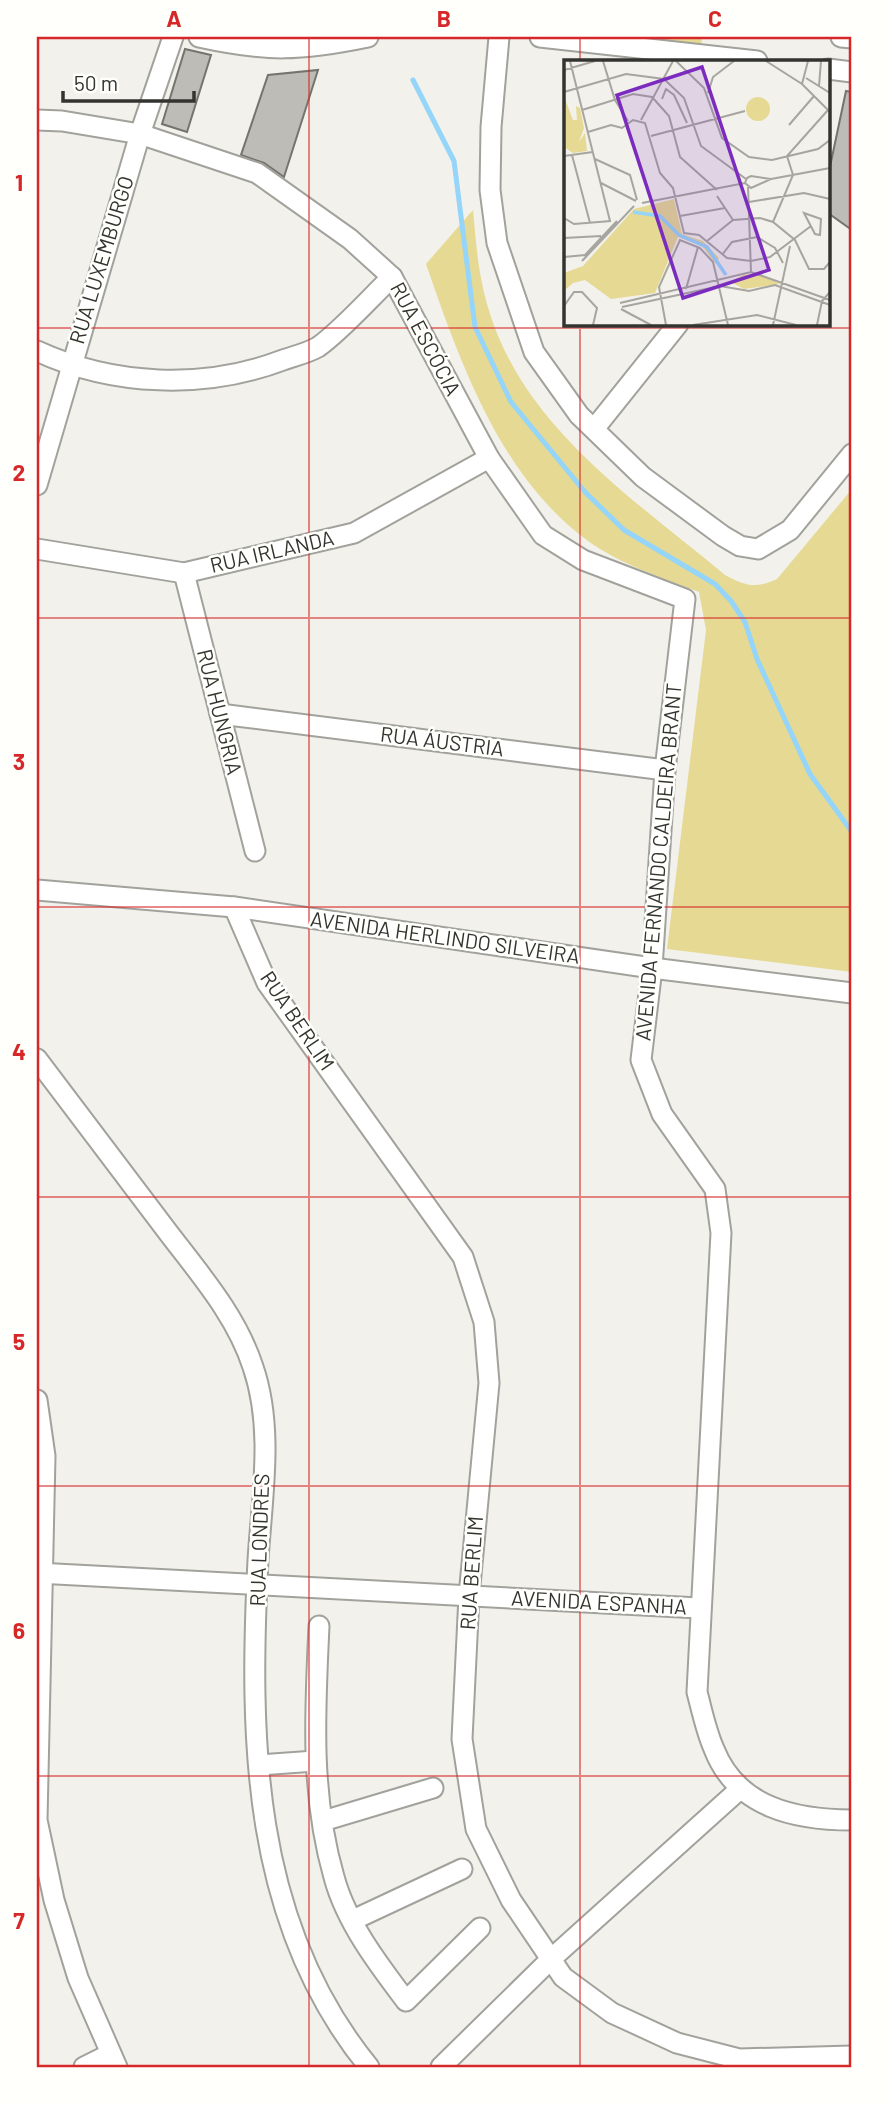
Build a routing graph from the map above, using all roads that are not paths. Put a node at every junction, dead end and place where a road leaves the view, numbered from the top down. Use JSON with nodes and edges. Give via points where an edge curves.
{"nodes":[{"id":1,"x":173,"y":37,"type":"edge"},
{"id":2,"x":199,"y":37,"type":"edge"},
{"id":3,"x":362,"y":37,"type":"edge"},
{"id":4,"x":499,"y":37,"type":"edge"},
{"id":5,"x":541,"y":37,"type":"edge"},
{"id":6,"x":841,"y":37,"type":"edge"},
{"id":7,"x":852,"y":38,"type":"edge"},
{"id":8,"x":748,"y":60,"type":"edge"},
{"id":9,"x":852,"y":72,"type":"edge"},
{"id":10,"x":830,"y":74,"type":"edge"},
{"id":11,"x":37,"y":120,"type":"edge"},
{"id":12,"x":140,"y":134,"type":"junction"},
{"id":13,"x":392,"y":277,"type":"junction"},
{"id":14,"x":676,"y":326,"type":"edge"},
{"id":15,"x":37,"y":351,"type":"edge"},
{"id":16,"x":71,"y":366,"type":"junction"},
{"id":17,"x":594,"y":429,"type":"junction"},
{"id":18,"x":852,"y":454,"type":"edge"},
{"id":19,"x":489,"y":458,"type":"junction"},
{"id":20,"x":37,"y":485,"type":"edge"},
{"id":21,"x":37,"y":549,"type":"edge"},
{"id":22,"x":184,"y":573,"type":"junction"},
{"id":23,"x":685,"y":599,"type":"joint"},
{"id":24,"x":220,"y":714,"type":"junction"},
{"id":25,"x":665,"y":770,"type":"junction"},
{"id":26,"x":255,"y":851,"type":"dead end"},
{"id":27,"x":37,"y":890,"type":"edge"},
{"id":28,"x":234,"y":907,"type":"junction"},
{"id":29,"x":652,"y":968,"type":"junction"},
{"id":30,"x":852,"y":993,"type":"edge"},
{"id":31,"x":37,"y":1059,"type":"edge"},
{"id":32,"x":37,"y":1400,"type":"edge"},
{"id":33,"x":41,"y":1574,"type":"edge"},
{"id":34,"x":257,"y":1586,"type":"junction"},
{"id":35,"x":469,"y":1596,"type":"junction"},
{"id":36,"x":699,"y":1608,"type":"junction"},
{"id":37,"x":319,"y":1626,"type":"dead end"},
{"id":38,"x":315,"y":1761,"type":"junction"},
{"id":39,"x":259,"y":1765,"type":"junction"},
{"id":40,"x":433,"y":1788,"type":"dead end"},
{"id":41,"x":740,"y":1789,"type":"junction"},
{"id":42,"x":37,"y":1820,"type":"edge"},
{"id":43,"x":852,"y":1820,"type":"edge"},
{"id":44,"x":323,"y":1821,"type":"junction"},
{"id":45,"x":462,"y":1869,"type":"dead end"},
{"id":46,"x":352,"y":1920,"type":"junction"},
{"id":47,"x":481,"y":1928,"type":"dead end"},
{"id":48,"x":551,"y":1959,"type":"junction"},
{"id":49,"x":852,"y":2056,"type":"edge"},
{"id":50,"x":113,"y":2060,"type":"edge"},
{"id":51,"x":84,"y":2067,"type":"edge"},
{"id":52,"x":369,"y":2067,"type":"edge"},
{"id":53,"x":441,"y":2067,"type":"edge"}],
"edges":[{"from":1,"to":12,"type":"street","name":"RUA LUXEMBURGO"},
{"from":2,"to":3,"type":"street","via":[[249,48],[306,49]]},
{"from":4,"to":17,"type":"street","via":[[490,190],[497,243],[534,352]]},
{"from":5,"to":8,"type":"street"},
{"from":6,"to":7,"type":"street"},
{"from":9,"to":10,"type":"street"},
{"from":11,"to":12,"type":"street","name":"RUA ESCÓCIA"},
{"from":12,"to":13,"type":"street","name":"RUA ESCÓCIA","via":[[257,173],[350,239]]},
{"from":12,"to":16,"type":"street","name":"RUA LUXEMBURGO"},
{"from":13,"to":16,"type":"street","via":[[317,347],[256,370],[199,379],[130,379]]},
{"from":13,"to":19,"type":"street","name":"RUA ESCÓCIA"},
{"from":14,"to":17,"type":"street"},
{"from":15,"to":16,"type":"street"},
{"from":16,"to":20,"type":"street","name":"RUA LUXEMBURGO"},
{"from":17,"to":18,"type":"street","via":[[643,477],[723,536],[758,549],[790,530]]},
{"from":19,"to":22,"type":"street","name":"RUA IRLANDA","via":[[354,533]]},
{"from":19,"to":23,"type":"street","name":"RUA ESCÓCIA","via":[[543,535],[583,560]]},
{"from":21,"to":22,"type":"street","name":"RUA IRLANDA"},
{"from":22,"to":24,"type":"street","name":"RUA HUNGRIA"},
{"from":23,"to":25,"type":"street","name":"AVENIDA FERNANDO CALDEIRA BRANT"},
{"from":24,"to":25,"type":"street","name":"RUA ÁUSTRIA"},
{"from":24,"to":26,"type":"street","name":"RUA HUNGRIA"},
{"from":25,"to":29,"type":"street","name":"AVENIDA FERNANDO CALDEIRA BRANT"},
{"from":27,"to":28,"type":"street","name":"AVENIDA HERLINDO SILVEIRA"},
{"from":28,"to":29,"type":"street","name":"AVENIDA HERLINDO SILVEIRA"},
{"from":28,"to":35,"type":"street","name":"RUA BERLIM","via":[[267,983],[463,1257],[484,1322],[489,1383]]},
{"from":29,"to":30,"type":"street","name":"AVENIDA HERLINDO SILVEIRA"},
{"from":29,"to":36,"type":"street","name":"AVENIDA FERNANDO CALDEIRA BRANT","via":[[641,1060],[662,1114],[715,1189],[721,1233]]},
{"from":31,"to":34,"type":"street","name":"RUA LONDRES","via":[[223,1306],[253,1366],[265,1421]]},
{"from":32,"to":33,"type":"street","via":[[45,1456]]},
{"from":33,"to":34,"type":"street","name":"AVENIDA ESPANHA"},
{"from":33,"to":42,"type":"street"},
{"from":34,"to":35,"type":"street","name":"AVENIDA ESPANHA"},
{"from":34,"to":39,"type":"street","name":"RUA LONDRES"},
{"from":35,"to":36,"type":"street","name":"AVENIDA ESPANHA"},
{"from":35,"to":48,"type":"street","name":"RUA BERLIM","via":[[462,1739],[476,1829],[510,1900]]},
{"from":36,"to":41,"type":"street","name":"AVENIDA FERNANDO CALDEIRA BRANT","via":[[697,1692],[714,1751]]},
{"from":37,"to":38,"type":"street"},
{"from":38,"to":39,"type":"street"},
{"from":38,"to":44,"type":"street"},
{"from":39,"to":52,"type":"street","name":"RUA LONDRES","via":[[271,1864],[299,1954],[339,2031]]},
{"from":40,"to":44,"type":"street"},
{"from":41,"to":43,"type":"street","via":[[786,1815]]},
{"from":41,"to":48,"type":"street"},
{"from":42,"to":50,"type":"street","via":[[54,1900],[78,1978]]},
{"from":44,"to":46,"type":"street","via":[[334,1878]]},
{"from":45,"to":46,"type":"street"},
{"from":46,"to":47,"type":"street","via":[[406,2001]]},
{"from":48,"to":49,"type":"street","name":"RUA BERLIM","via":[[563,1977],[612,2013],[677,2043],[739,2059]]},
{"from":48,"to":53,"type":"street"},
{"from":50,"to":51,"type":"street"}]}
